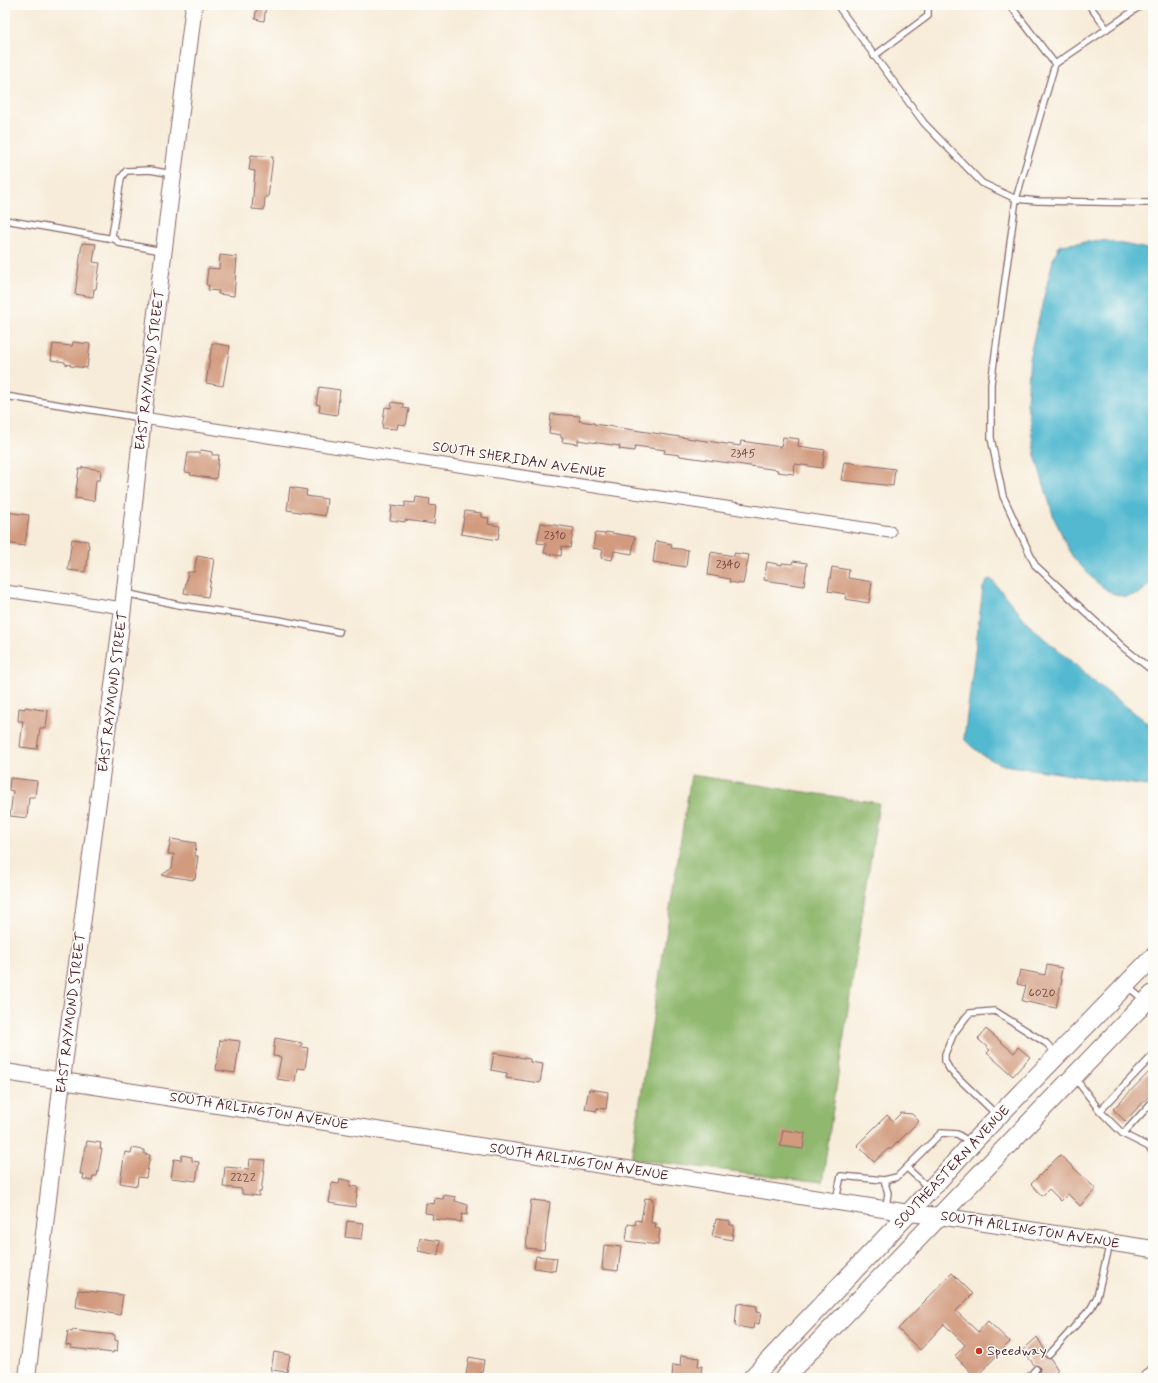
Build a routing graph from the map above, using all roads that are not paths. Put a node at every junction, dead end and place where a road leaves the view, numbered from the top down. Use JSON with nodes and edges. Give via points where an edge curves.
{"nodes":[{"id":1,"x":194,"y":5,"type":"edge"},
{"id":2,"x":837,"y":5,"type":"edge"},
{"id":3,"x":928,"y":5,"type":"edge"},
{"id":4,"x":1010,"y":5,"type":"edge"},
{"id":5,"x":1089,"y":5,"type":"edge"},
{"id":6,"x":1142,"y":5,"type":"edge"},
{"id":7,"x":1107,"y":29,"type":"junction"},
{"id":8,"x":874,"y":56,"type":"junction"},
{"id":9,"x":1055,"y":64,"type":"junction"},
{"id":10,"x":173,"y":174,"type":"junction"},
{"id":11,"x":1016,"y":199,"type":"junction"},
{"id":12,"x":1153,"y":204,"type":"edge"},
{"id":13,"x":5,"y":220,"type":"edge"},
{"id":14,"x":114,"y":239,"type":"junction"},
{"id":15,"x":164,"y":251,"type":"junction"},
{"id":16,"x":5,"y":396,"type":"edge"},
{"id":17,"x":143,"y":418,"type":"junction"},
{"id":18,"x":890,"y":532,"type":"dead end"},
{"id":19,"x":5,"y":591,"type":"edge"},
{"id":20,"x":124,"y":600,"type":"junction"},
{"id":21,"x":339,"y":632,"type":"dead end"},
{"id":22,"x":1153,"y":671,"type":"edge"},
{"id":23,"x":1153,"y":958,"type":"edge"},
{"id":24,"x":1126,"y":985,"type":"junction"},
{"id":25,"x":1151,"y":1001,"type":"edge"},
{"id":26,"x":1058,"y":1055,"type":"junction"},
{"id":27,"x":1153,"y":1055,"type":"edge"},
{"id":28,"x":5,"y":1072,"type":"edge"},
{"id":29,"x":1074,"y":1077,"type":"junction"},
{"id":30,"x":62,"y":1080,"type":"junction"},
{"id":31,"x":1153,"y":1100,"type":"edge"},
{"id":32,"x":1100,"y":1111,"type":"junction"},
{"id":33,"x":998,"y":1117,"type":"junction"},
{"id":34,"x":1123,"y":1134,"type":"junction"},
{"id":35,"x":972,"y":1143,"type":"junction"},
{"id":36,"x":1153,"y":1153,"type":"edge"},
{"id":37,"x":906,"y":1168,"type":"junction"},
{"id":38,"x":884,"y":1180,"type":"junction"},
{"id":39,"x":931,"y":1189,"type":"junction"},
{"id":40,"x":835,"y":1202,"type":"junction"},
{"id":41,"x":886,"y":1210,"type":"junction"},
{"id":42,"x":909,"y":1213,"type":"junction"},
{"id":43,"x":939,"y":1216,"type":"junction"},
{"id":44,"x":1110,"y":1242,"type":"junction"},
{"id":45,"x":1153,"y":1249,"type":"edge"},
{"id":46,"x":1049,"y":1355,"type":"dead end"},
{"id":47,"x":1153,"y":1367,"type":"edge"},
{"id":48,"x":1036,"y":1369,"type":"dead end"},
{"id":49,"x":27,"y":1378,"type":"edge"},
{"id":50,"x":752,"y":1378,"type":"edge"},
{"id":51,"x":784,"y":1378,"type":"edge"},
{"id":52,"x":1028,"y":1378,"type":"edge"},
{"id":53,"x":1142,"y":1378,"type":"edge"}],
"edges":[{"from":1,"to":10,"type":"main road","name":"EAST RAYMOND STREET"},
{"from":2,"to":8,"type":"lane"},
{"from":3,"to":8,"type":"lane","via":[[928,16]]},
{"from":4,"to":9,"type":"lane"},
{"from":5,"to":7,"type":"lane"},
{"from":6,"to":7,"type":"lane"},
{"from":7,"to":9,"type":"lane"},
{"from":8,"to":11,"type":"lane","via":[[924,123],[977,177]]},
{"from":9,"to":11,"type":"lane"},
{"from":10,"to":14,"type":"lane","via":[[150,170],[126,171],[121,178],[112,236]]},
{"from":10,"to":15,"type":"main road","name":"EAST RAYMOND STREET"},
{"from":11,"to":12,"type":"lane","via":[[1038,202]]},
{"from":11,"to":22,"type":"lane","via":[[991,384],[990,438],[1003,496],[1035,565],[1124,648]]},
{"from":13,"to":14,"type":"lane"},
{"from":14,"to":15,"type":"lane","via":[[119,243]]},
{"from":15,"to":17,"type":"main road","name":"EAST RAYMOND STREET"},
{"from":16,"to":17,"type":"lane"},
{"from":17,"to":18,"type":"street","name":"SOUTH SHERIDAN AVENUE"},
{"from":17,"to":20,"type":"main road","name":"EAST RAYMOND STREET"},
{"from":19,"to":20,"type":"street"},
{"from":20,"to":21,"type":"lane","via":[[248,615]]},
{"from":20,"to":30,"type":"main road","name":"EAST RAYMOND STREET"},
{"from":23,"to":24,"type":"main road","name":"SOUTHEASTERN AVENUE"},
{"from":24,"to":25,"type":"lane"},
{"from":24,"to":26,"type":"main road","name":"SOUTHEASTERN AVENUE"},
{"from":25,"to":29,"type":"main road","name":"SOUTHEASTERN AVENUE"},
{"from":26,"to":33,"type":"main road","name":"SOUTHEASTERN AVENUE"},
{"from":26,"to":33,"type":"lane","via":[[1046,1043],[995,1011],[970,1013],[967,1016],[954,1033],[945,1054],[945,1061],[950,1070]]},
{"from":27,"to":32,"type":"lane"},
{"from":28,"to":30,"type":"main road","name":"SOUTH ARLINGTON AVENUE"},
{"from":29,"to":32,"type":"lane"},
{"from":29,"to":43,"type":"main road","name":"SOUTHEASTERN AVENUE"},
{"from":30,"to":40,"type":"main road","name":"SOUTH ARLINGTON AVENUE"},
{"from":30,"to":49,"type":"main road","name":"EAST RAYMOND STREET"},
{"from":31,"to":34,"type":"lane"},
{"from":32,"to":34,"type":"lane"},
{"from":33,"to":35,"type":"main road","name":"SOUTHEASTERN AVENUE"},
{"from":34,"to":36,"type":"lane","via":[[1148,1147]]},
{"from":35,"to":37,"type":"lane","via":[[957,1134],[941,1133]]},
{"from":35,"to":39,"type":"main road","name":"SOUTHEASTERN AVENUE"},
{"from":37,"to":38,"type":"lane","via":[[897,1177]]},
{"from":37,"to":39,"type":"lane"},
{"from":38,"to":40,"type":"lane","via":[[841,1176]]},
{"from":38,"to":41,"type":"lane","via":[[888,1193]]},
{"from":39,"to":42,"type":"main road","name":"SOUTHEASTERN AVENUE"},
{"from":40,"to":41,"type":"main road","name":"SOUTH ARLINGTON AVENUE"},
{"from":41,"to":42,"type":"main road","name":"SOUTH ARLINGTON AVENUE"},
{"from":42,"to":43,"type":"main road","name":"SOUTH ARLINGTON AVENUE"},
{"from":42,"to":50,"type":"main road","name":"SOUTHEASTERN AVENUE"},
{"from":43,"to":44,"type":"main road","name":"SOUTH ARLINGTON AVENUE"},
{"from":43,"to":51,"type":"main road","name":"SOUTHEASTERN AVENUE"},
{"from":44,"to":45,"type":"main road","name":"SOUTH ARLINGTON AVENUE"},
{"from":44,"to":46,"type":"lane","via":[[1097,1297],[1091,1308]]},
{"from":47,"to":53,"type":"lane"},
{"from":48,"to":52,"type":"lane"}]}
